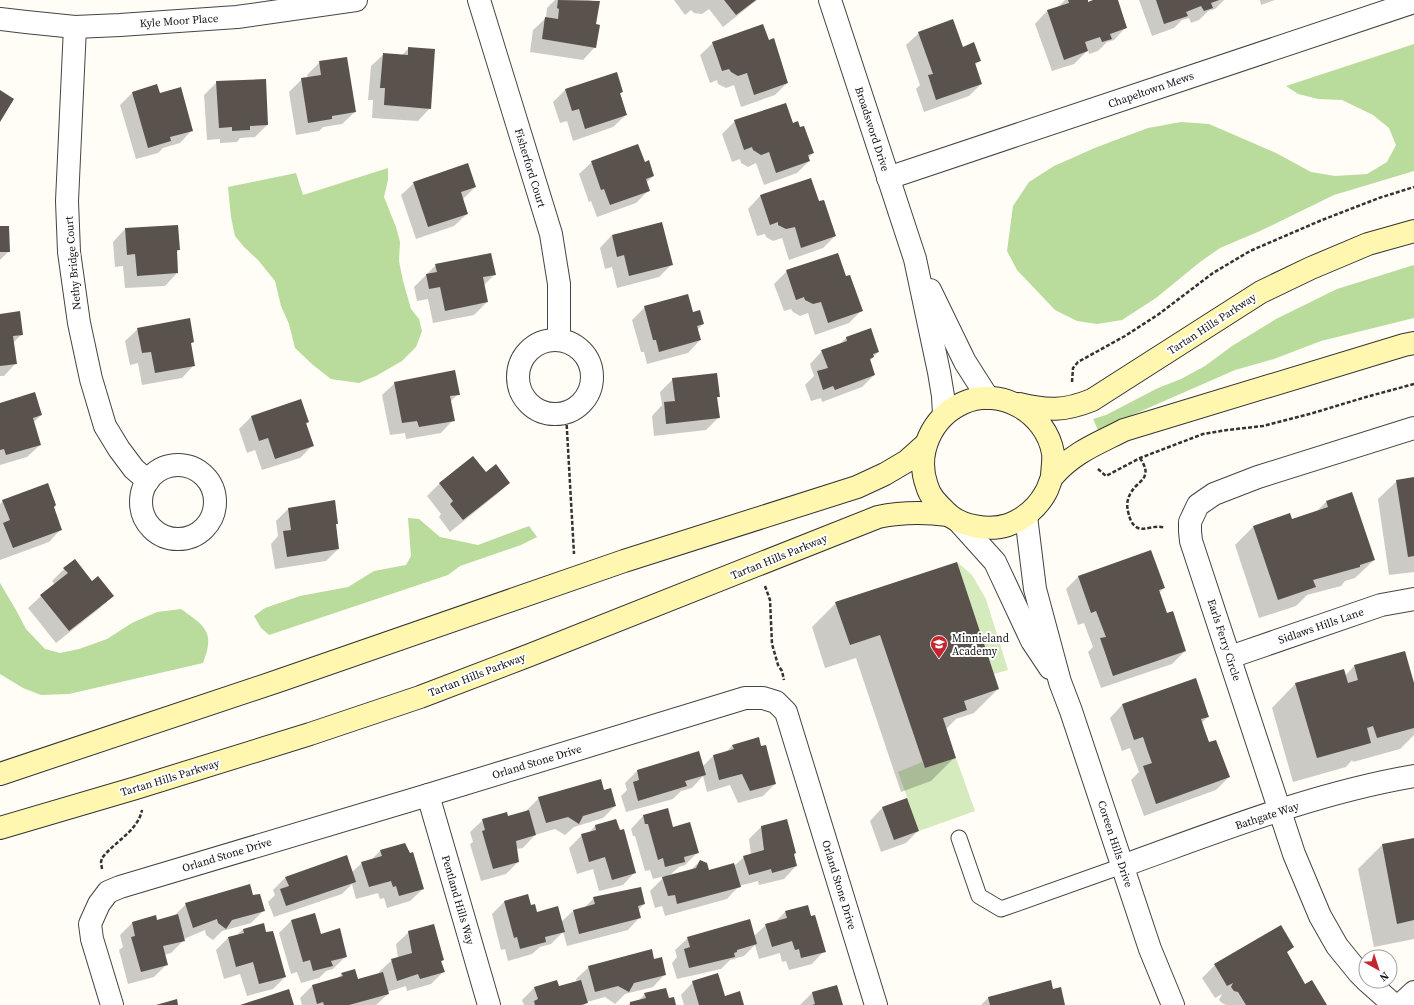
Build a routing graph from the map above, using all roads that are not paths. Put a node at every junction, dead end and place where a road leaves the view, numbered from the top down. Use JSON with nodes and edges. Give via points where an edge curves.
{"nodes":[{"id":1,"x":356,"y":0,"type":"edge"},
{"id":2,"x":479,"y":0,"type":"edge"},
{"id":3,"x":830,"y":0,"type":"edge"},
{"id":4,"x":1414,"y":2,"type":"edge"},
{"id":5,"x":0,"y":19,"type":"edge"},
{"id":6,"x":75,"y":27,"type":"junction"},
{"id":7,"x":888,"y":178,"type":"junction"},
{"id":8,"x":1414,"y":231,"type":"edge"},
{"id":9,"x":915,"y":259,"type":"junction"},
{"id":10,"x":559,"y":339,"type":"junction"},
{"id":11,"x":1414,"y":343,"type":"edge"},
{"id":12,"x":988,"y":398,"type":"junction"},
{"id":13,"x":1012,"y":403,"type":"junction"},
{"id":14,"x":944,"y":415,"type":"junction"},
{"id":15,"x":1414,"y":428,"type":"edge"},
{"id":16,"x":926,"y":444,"type":"junction"},
{"id":17,"x":1052,"y":477,"type":"junction"},
{"id":18,"x":148,"y":481,"type":"dead end"},
{"id":19,"x":1026,"y":516,"type":"junction"},
{"id":20,"x":954,"y":518,"type":"junction"},
{"id":21,"x":1414,"y":599,"type":"edge"},
{"id":22,"x":1230,"y":657,"type":"junction"},
{"id":23,"x":1060,"y":682,"type":"junction"},
{"id":24,"x":0,"y":774,"type":"edge"},
{"id":25,"x":1414,"y":776,"type":"edge"},
{"id":26,"x":428,"y":795,"type":"junction"},
{"id":27,"x":1280,"y":810,"type":"junction"},
{"id":28,"x":0,"y":828,"type":"edge"},
{"id":29,"x":959,"y":838,"type":"dead end"},
{"id":30,"x":1122,"y":866,"type":"junction"},
{"id":31,"x":1358,"y":973,"type":"edge"},
{"id":32,"x":1377,"y":989,"type":"edge"},
{"id":33,"x":1414,"y":992,"type":"edge"},
{"id":34,"x":112,"y":1005,"type":"edge"},
{"id":35,"x":489,"y":1005,"type":"edge"},
{"id":36,"x":876,"y":1005,"type":"edge"},
{"id":37,"x":1173,"y":1005,"type":"edge"},
{"id":38,"x":1394,"y":1005,"type":"edge"},
{"id":39,"x":1400,"y":1005,"type":"edge"}],
"edges":[{"from":1,"to":6,"type":"street","name":"Kyle Moor Place","via":[[238,17]]},
{"from":2,"to":10,"type":"street","name":"Fisherford Court","via":[[551,234],[558,284]]},
{"from":3,"to":7,"type":"street","name":"Broadsword Drive"},
{"from":4,"to":7,"type":"street","name":"Chapeltown Mews"},
{"from":5,"to":6,"type":"street","name":"Kyle Moor Place"},
{"from":6,"to":18,"type":"street","name":"Nethy Bridge Court","via":[[67,201],[79,324],[90,379],[105,426],[119,449]]},
{"from":7,"to":9,"type":"street","name":"Broadsword Drive"},
{"from":8,"to":13,"type":"street","name":"Tartan Hills Parkway","via":[[1368,244],[1261,292],[1092,400],[1058,409],[1037,409]]},
{"from":9,"to":12,"type":"street","name":"Broadsword Drive","via":[[966,362]]},
{"from":9,"to":14,"type":"street","name":"Broadsword Drive","via":[[940,372]]},
{"from":10,"to":10,"type":"street","via":[[572,343],[582,350],[589,361],[592,386],[586,398],[577,407],[566,413],[553,414],[540,411],[529,404],[521,393],[519,367],[525,355],[534,346],[546,340]]},
{"from":11,"to":17,"type":"street","name":"Tartan Hills Parkway","via":[[1124,430],[1072,457]]},
{"from":12,"to":13,"type":"street","name":"Tartan Hills Parkway"},
{"from":12,"to":14,"type":"street","name":"Tartan Hills Parkway","via":[[962,403]]},
{"from":13,"to":17,"type":"street","name":"Tartan Hills Parkway","via":[[1028,411],[1048,437],[1053,454]]},
{"from":14,"to":16,"type":"street","name":"Tartan Hills Parkway","via":[[931,432]]},
{"from":15,"to":22,"type":"street","name":"Earls Ferry Circle","via":[[1258,477],[1214,494],[1198,505],[1190,522],[1192,541]]},
{"from":16,"to":20,"type":"street","name":"Tartan Hills Parkway","via":[[923,472],[927,486],[933,498]]},
{"from":16,"to":24,"type":"street","name":"Tartan Hills Parkway","via":[[907,461],[857,487],[624,561]]},
{"from":17,"to":19,"type":"street","name":"Tartan Hills Parkway","via":[[1047,492]]},
{"from":19,"to":20,"type":"street","name":"Tartan Hills Parkway","via":[[995,528],[982,528]]},
{"from":19,"to":23,"type":"street","name":"Coreen Hills Drive","via":[[1035,589]]},
{"from":20,"to":23,"type":"street","name":"Coreen Hills Drive","via":[[995,562],[1032,641]]},
{"from":20,"to":28,"type":"street","name":"Tartan Hills Parkway","via":[[914,512],[878,517],[420,697],[310,734]]},
{"from":21,"to":22,"type":"street","name":"Sidlaws Hills Lane","via":[[1381,606]]},
{"from":22,"to":27,"type":"street","name":"Earls Ferry Circle"},
{"from":23,"to":30,"type":"street","name":"Coreen Hills Drive"},
{"from":25,"to":27,"type":"street","name":"Bathgate Way","via":[[1385,781]]},
{"from":26,"to":34,"type":"street","name":"Orland Stone Drive","via":[[120,886],[108,892],[90,924],[92,939]]},
{"from":26,"to":35,"type":"street","name":"Pentland Hills Way"},
{"from":26,"to":36,"type":"street","name":"Orland Stone Drive","via":[[745,698],[763,698],[776,702],[786,712]]},
{"from":27,"to":30,"type":"street","name":"Bathgate Way"},
{"from":27,"to":31,"type":"street","name":"Earls Ferry Circle","via":[[1294,854],[1320,916],[1337,946]]},
{"from":29,"to":30,"type":"lane","via":[[979,896],[1001,908]]},
{"from":30,"to":37,"type":"street","name":"Coreen Hills Drive","via":[[1150,949]]},
{"from":32,"to":38,"type":"street","name":"Earls Ferry Circle"},
{"from":33,"to":39,"type":"street"}]}
